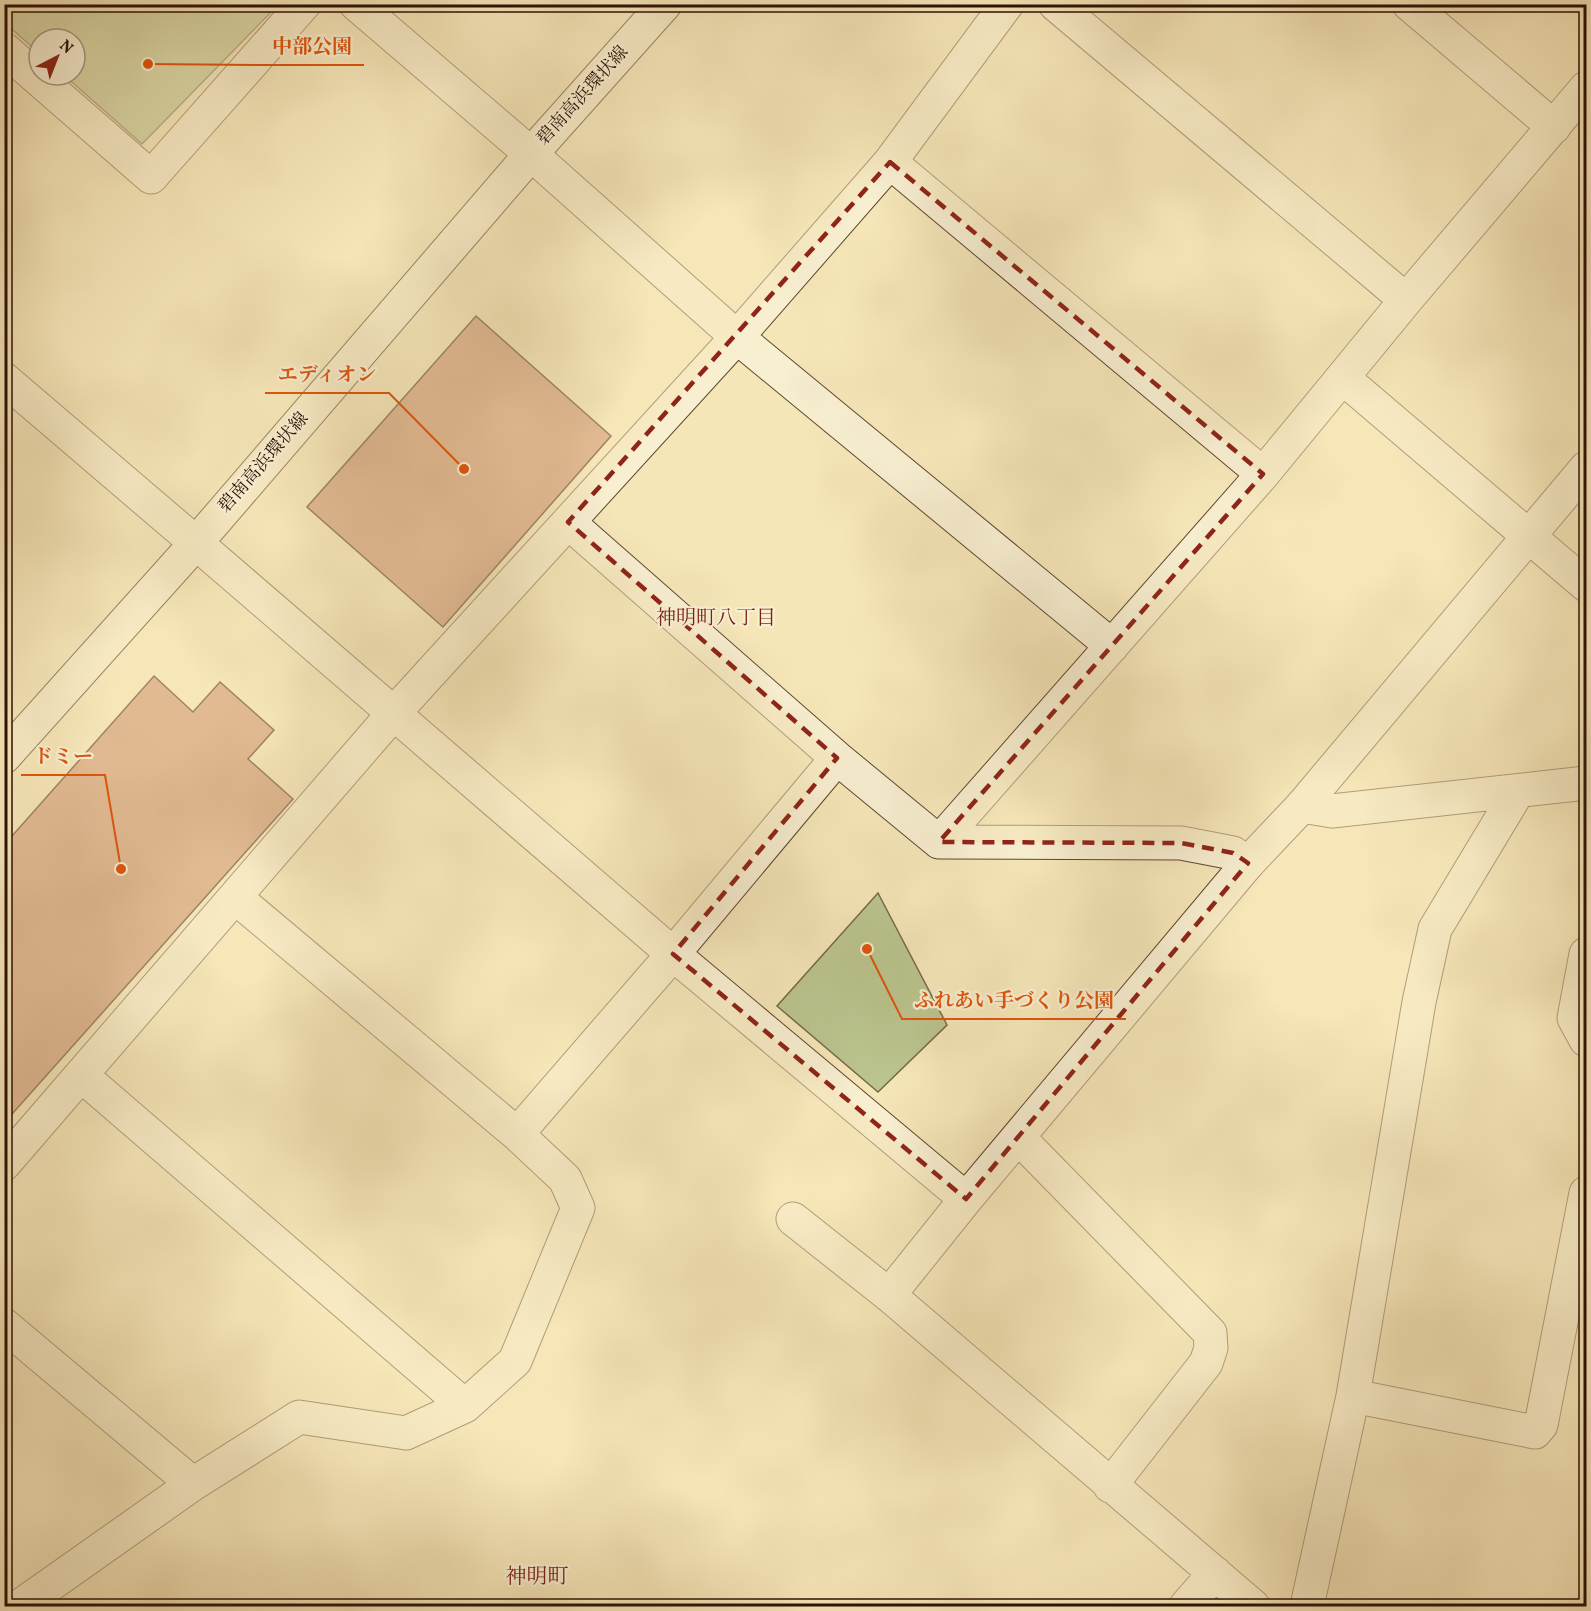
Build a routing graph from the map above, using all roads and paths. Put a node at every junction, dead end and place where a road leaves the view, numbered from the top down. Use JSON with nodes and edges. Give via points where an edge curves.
{"nodes":[{"id":1,"x":304,"y":4,"type":"edge"},
{"id":2,"x":356,"y":4,"type":"edge"},
{"id":3,"x":665,"y":4,"type":"edge"},
{"id":4,"x":1007,"y":4,"type":"edge"},
{"id":5,"x":1055,"y":4,"type":"edge"},
{"id":6,"x":1409,"y":4,"type":"edge"},
{"id":7,"x":4,"y":49,"type":"edge"},
{"id":8,"x":1587,"y":88,"type":"edge"},
{"id":9,"x":1554,"y":127,"type":"junction"},
{"id":10,"x":531,"y":154,"type":"junction"},
{"id":11,"x":890,"y":162,"type":"junction"},
{"id":12,"x":1406,"y":300,"type":"junction"},
{"id":13,"x":737,"y":337,"type":"junction"},
{"id":14,"x":1343,"y":378,"type":"junction"},
{"id":15,"x":4,"y":379,"type":"edge"},
{"id":16,"x":1587,"y":468,"type":"edge"},
{"id":17,"x":1263,"y":474,"type":"junction"},
{"id":18,"x":568,"y":522,"type":"junction"},
{"id":19,"x":1530,"y":536,"type":"junction"},
{"id":20,"x":196,"y":543,"type":"junction"},
{"id":21,"x":1587,"y":585,"type":"edge"},
{"id":22,"x":1112,"y":646,"type":"junction"},
{"id":23,"x":393,"y":714,"type":"junction"},
{"id":24,"x":4,"y":757,"type":"edge"},
{"id":25,"x":837,"y":758,"type":"junction"},
{"id":26,"x":1587,"y":783,"type":"edge"},
{"id":27,"x":1518,"y":791,"type":"junction"},
{"id":28,"x":1302,"y":806,"type":"junction"},
{"id":29,"x":939,"y":842,"type":"junction"},
{"id":30,"x":1248,"y":863,"type":"junction"},
{"id":31,"x":236,"y":897,"type":"junction"},
{"id":32,"x":674,"y":954,"type":"junction"},
{"id":33,"x":1587,"y":954,"type":"edge"},
{"id":34,"x":1587,"y":1040,"type":"edge"},
{"id":35,"x":81,"y":1075,"type":"junction"},
{"id":36,"x":517,"y":1134,"type":"junction"},
{"id":37,"x":1019,"y":1138,"type":"junction"},
{"id":38,"x":4,"y":1164,"type":"edge"},
{"id":39,"x":1587,"y":1193,"type":"edge"},
{"id":40,"x":966,"y":1199,"type":"junction"},
{"id":41,"x":793,"y":1220,"type":"dead end"},
{"id":42,"x":889,"y":1294,"type":"junction"},
{"id":43,"x":4,"y":1325,"type":"edge"},
{"id":44,"x":1353,"y":1396,"type":"junction"},
{"id":45,"x":465,"y":1406,"type":"junction"},
{"id":46,"x":193,"y":1484,"type":"junction"},
{"id":47,"x":1110,"y":1486,"type":"junction"},
{"id":48,"x":1215,"y":1573,"type":"junction"},
{"id":49,"x":20,"y":1606,"type":"edge"},
{"id":50,"x":1186,"y":1606,"type":"edge"},
{"id":51,"x":1253,"y":1606,"type":"edge"},
{"id":52,"x":1307,"y":1606,"type":"edge"}],
"edges":[{"from":1,"to":7,"type":"street","via":[[151,177]]},
{"from":2,"to":10,"type":"street"},
{"from":3,"to":10,"type":"street","name":"碧南高浜環状線"},
{"from":4,"to":11,"type":"street"},
{"from":5,"to":12,"type":"street"},
{"from":6,"to":9,"type":"street"},
{"from":8,"to":9,"type":"street"},
{"from":9,"to":12,"type":"street"},
{"from":10,"to":13,"type":"street"},
{"from":10,"to":20,"type":"street","name":"碧南高浜環状線"},
{"from":11,"to":13,"type":"street"},
{"from":11,"to":17,"type":"street"},
{"from":12,"to":14,"type":"street"},
{"from":13,"to":18,"type":"street"},
{"from":13,"to":22,"type":"street"},
{"from":14,"to":17,"type":"street"},
{"from":14,"to":19,"type":"street"},
{"from":15,"to":20,"type":"street"},
{"from":16,"to":19,"type":"street"},
{"from":17,"to":22,"type":"street"},
{"from":18,"to":23,"type":"street"},
{"from":18,"to":25,"type":"street"},
{"from":19,"to":21,"type":"street"},
{"from":19,"to":28,"type":"street"},
{"from":20,"to":23,"type":"street"},
{"from":20,"to":24,"type":"street","name":"碧南高浜環状線"},
{"from":22,"to":29,"type":"street"},
{"from":23,"to":31,"type":"street"},
{"from":23,"to":32,"type":"street"},
{"from":25,"to":29,"type":"street"},
{"from":25,"to":32,"type":"street"},
{"from":26,"to":27,"type":"street"},
{"from":27,"to":28,"type":"street","via":[[1332,811]]},
{"from":27,"to":44,"type":"street","via":[[1436,929],[1419,1002]]},
{"from":28,"to":30,"type":"street"},
{"from":29,"to":30,"type":"street","via":[[1181,843],[1233,853]]},
{"from":30,"to":37,"type":"street"},
{"from":31,"to":35,"type":"street"},
{"from":31,"to":36,"type":"street"},
{"from":32,"to":36,"type":"street"},
{"from":32,"to":40,"type":"street"},
{"from":33,"to":34,"type":"street","via":[[1574,1018]]},
{"from":35,"to":38,"type":"street"},
{"from":35,"to":45,"type":"street"},
{"from":36,"to":45,"type":"street","via":[[565,1179],[578,1208],[515,1361]]},
{"from":37,"to":40,"type":"street"},
{"from":37,"to":47,"type":"street","via":[[1210,1333],[1206,1363]]},
{"from":39,"to":44,"type":"street","via":[[1541,1425],[1535,1432]]},
{"from":40,"to":42,"type":"street"},
{"from":41,"to":42,"type":"street"},
{"from":42,"to":47,"type":"street"},
{"from":43,"to":46,"type":"street"},
{"from":44,"to":52,"type":"street"},
{"from":45,"to":46,"type":"street","via":[[406,1433],[299,1417]]},
{"from":46,"to":49,"type":"street"},
{"from":47,"to":48,"type":"street"},
{"from":48,"to":50,"type":"street"},
{"from":48,"to":51,"type":"street"}]}
